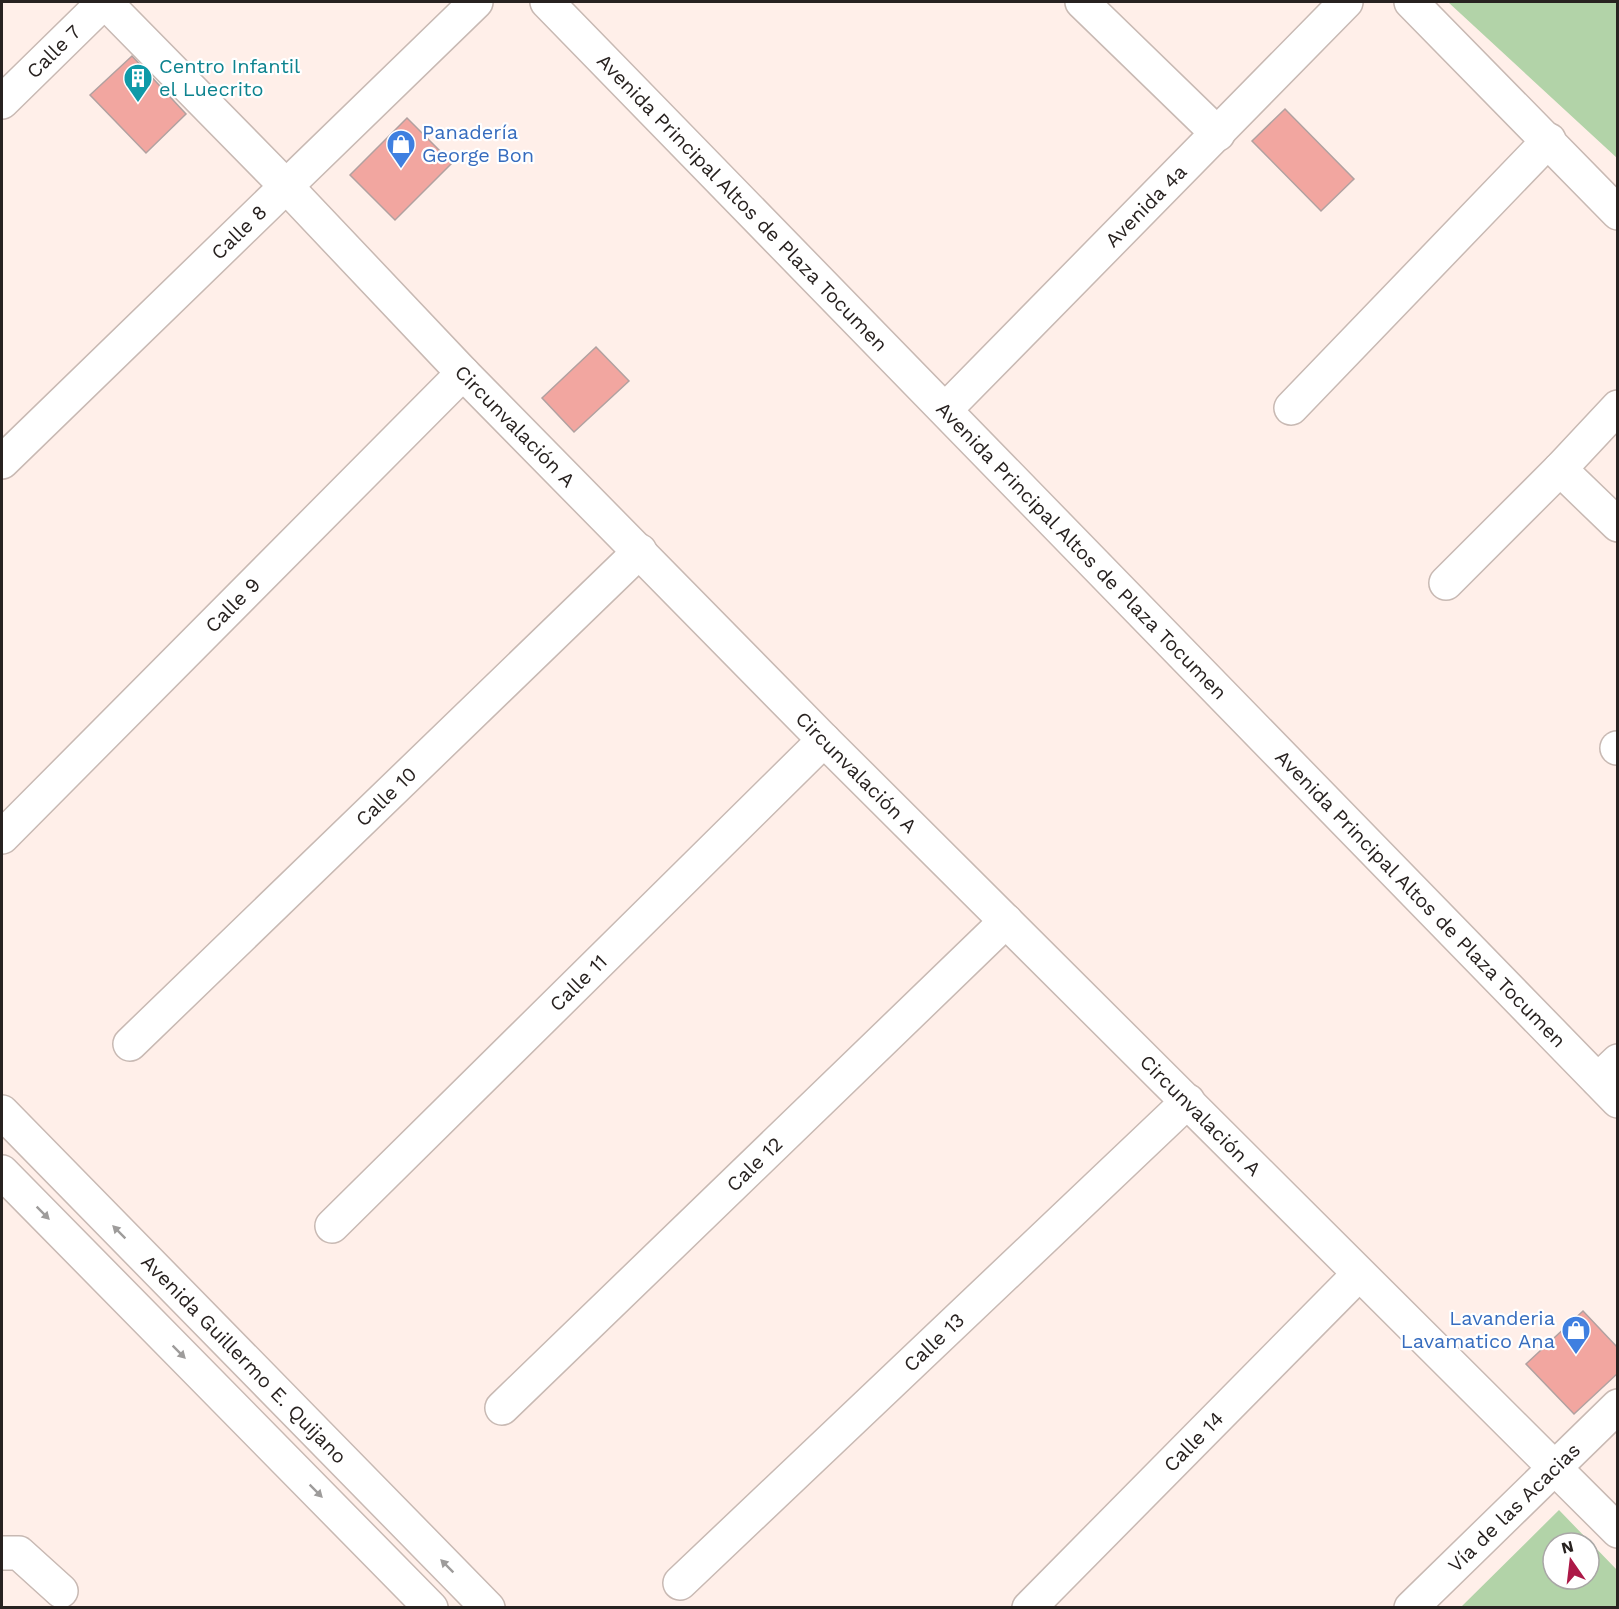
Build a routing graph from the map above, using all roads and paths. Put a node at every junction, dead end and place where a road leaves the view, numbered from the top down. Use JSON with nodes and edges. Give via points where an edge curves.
{"nodes":[{"id":1,"x":105,"y":2,"type":"edge"},
{"id":2,"x":476,"y":2,"type":"edge"},
{"id":3,"x":548,"y":2,"type":"edge"},
{"id":4,"x":1082,"y":2,"type":"edge"},
{"id":5,"x":1346,"y":2,"type":"edge"},
{"id":6,"x":1411,"y":2,"type":"edge"},
{"id":7,"x":2,"y":102,"type":"edge"},
{"id":8,"x":1218,"y":134,"type":"junction"},
{"id":9,"x":1549,"y":140,"type":"junction"},
{"id":10,"x":285,"y":185,"type":"junction"},
{"id":11,"x":1617,"y":213,"type":"edge"},
{"id":12,"x":463,"y":374,"type":"junction"},
{"id":13,"x":1617,"y":407,"type":"edge"},
{"id":14,"x":1291,"y":408,"type":"dead end"},
{"id":15,"x":946,"y":409,"type":"junction"},
{"id":16,"x":2,"y":462,"type":"edge"},
{"id":17,"x":1560,"y":469,"type":"junction"},
{"id":18,"x":1617,"y":525,"type":"edge"},
{"id":19,"x":640,"y":551,"type":"junction"},
{"id":20,"x":1446,"y":583,"type":"dead end"},
{"id":21,"x":824,"y":740,"type":"junction"},
{"id":22,"x":2,"y":837,"type":"edge"},
{"id":23,"x":1006,"y":921,"type":"junction"},
{"id":24,"x":130,"y":1044,"type":"dead end"},
{"id":25,"x":1611,"y":1081,"type":"edge"},
{"id":26,"x":1188,"y":1101,"type":"junction"},
{"id":27,"x":2,"y":1112,"type":"edge"},
{"id":28,"x":2,"y":1172,"type":"edge"},
{"id":29,"x":332,"y":1226,"type":"dead end"},
{"id":30,"x":1358,"y":1275,"type":"junction"},
{"id":31,"x":1617,"y":1406,"type":"edge"},
{"id":32,"x":502,"y":1408,"type":"dead end"},
{"id":33,"x":1555,"y":1467,"type":"junction"},
{"id":34,"x":1617,"y":1531,"type":"edge"},
{"id":35,"x":2,"y":1553,"type":"edge"},
{"id":36,"x":680,"y":1583,"type":"dead end"},
{"id":37,"x":61,"y":1591,"type":"dead end"},
{"id":38,"x":431,"y":1608,"type":"edge"},
{"id":39,"x":488,"y":1608,"type":"edge"},
{"id":40,"x":1029,"y":1608,"type":"edge"},
{"id":41,"x":1411,"y":1608,"type":"edge"}],
"edges":[{"from":1,"to":7,"type":"street","name":"Calle 7"},
{"from":1,"to":10,"type":"street","name":"Circunvalación A"},
{"from":2,"to":10,"type":"street","name":"Calle 8"},
{"from":3,"to":15,"type":"street","name":"Avenida Principal Altos de Plaza Tocumen"},
{"from":4,"to":8,"type":"street"},
{"from":5,"to":8,"type":"street","name":"Avenida 4a"},
{"from":6,"to":9,"type":"street"},
{"from":8,"to":15,"type":"street","name":"Avenida 4a"},
{"from":9,"to":11,"type":"street"},
{"from":9,"to":14,"type":"street"},
{"from":10,"to":12,"type":"street","name":"Circunvalación A"},
{"from":10,"to":16,"type":"street","name":"Calle 8"},
{"from":12,"to":19,"type":"street","name":"Circunvalación A"},
{"from":12,"to":22,"type":"street","name":"Calle 9"},
{"from":13,"to":17,"type":"street"},
{"from":15,"to":25,"type":"street","name":"Avenida Principal Altos de Plaza Tocumen"},
{"from":17,"to":18,"type":"street"},
{"from":17,"to":20,"type":"street"},
{"from":19,"to":21,"type":"street","name":"Circunvalación A"},
{"from":19,"to":24,"type":"street","name":"Calle 10"},
{"from":21,"to":23,"type":"street","name":"Circunvalación A"},
{"from":21,"to":29,"type":"street","name":"Calle 11"},
{"from":23,"to":26,"type":"street","name":"Circunvalación A"},
{"from":23,"to":32,"type":"street","name":"Cale 12"},
{"from":26,"to":30,"type":"street","name":"Circunvalación A"},
{"from":26,"to":36,"type":"street","name":"Calle 13"},
{"from":39,"to":27,"type":"street","name":"Avenida Guillermo E. Quijano","one_way":true},
{"from":28,"to":38,"type":"street","name":"Avenida Guillermo E. Quijano","one_way":true},
{"from":30,"to":33,"type":"street","name":"Circunvalación A"},
{"from":30,"to":40,"type":"street","name":"Calle 14"},
{"from":31,"to":33,"type":"street","name":"Vía de las Acacias"},
{"from":33,"to":34,"type":"street","name":"Circunvalación A"},
{"from":33,"to":41,"type":"street","name":"Vía de las Acacias"},
{"from":35,"to":37,"type":"street","via":[[19,1553]]}]}
